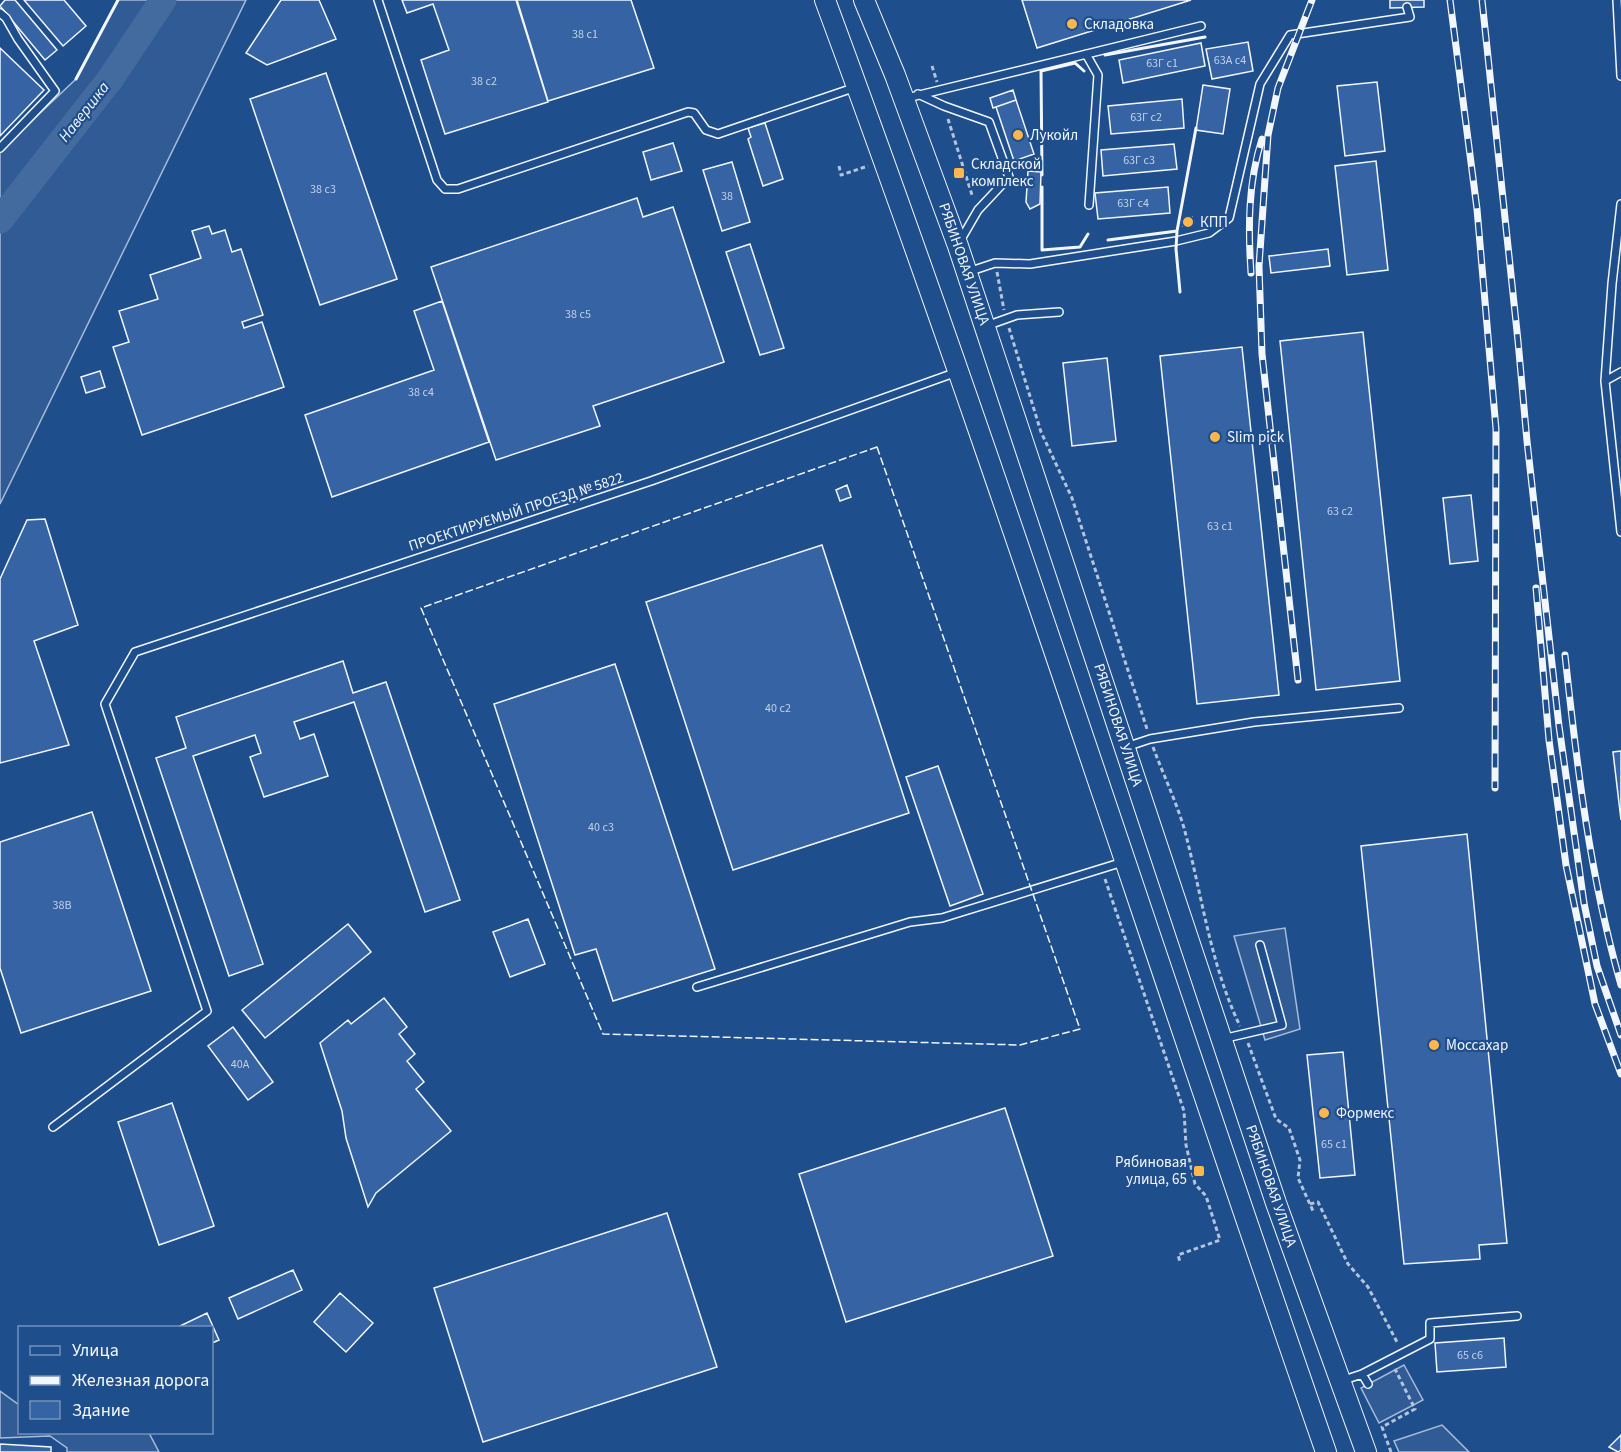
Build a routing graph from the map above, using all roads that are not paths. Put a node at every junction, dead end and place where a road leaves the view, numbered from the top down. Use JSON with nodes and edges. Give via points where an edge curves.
{"nodes":[{"id":1,"x":378,"y":0,"type":"edge"},
{"id":2,"x":813,"y":0,"type":"edge"},
{"id":3,"x":825,"y":0,"type":"edge"},
{"id":4,"x":864,"y":0,"type":"edge"},
{"id":5,"x":870,"y":0,"type":"edge"},
{"id":6,"x":1617,"y":0,"type":"edge"},
{"id":7,"x":1407,"y":7,"type":"dead end"},
{"id":8,"x":0,"y":13,"type":"edge"},
{"id":9,"x":1201,"y":26,"type":"dead end"},
{"id":10,"x":877,"y":32,"type":"junction"},
{"id":11,"x":1086,"y":54,"type":"junction"},
{"id":12,"x":1620,"y":56,"type":"edge"},
{"id":13,"x":850,"y":66,"type":"junction"},
{"id":14,"x":1621,"y":76,"type":"edge"},
{"id":15,"x":857,"y":87,"type":"junction"},
{"id":16,"x":911,"y":97,"type":"junction"},
{"id":17,"x":0,"y":148,"type":"edge"},
{"id":18,"x":1621,"y":204,"type":"edge"},
{"id":19,"x":1089,"y":205,"type":"dead end"},
{"id":20,"x":958,"y":246,"type":"junction"},
{"id":21,"x":967,"y":272,"type":"junction"},
{"id":22,"x":1059,"y":312,"type":"dead end"},
{"id":23,"x":985,"y":326,"type":"junction"},
{"id":24,"x":959,"y":371,"type":"junction"},
{"id":25,"x":1621,"y":372,"type":"edge"},
{"id":26,"x":1605,"y":381,"type":"junction"},
{"id":27,"x":1621,"y":532,"type":"edge"},
{"id":28,"x":1399,"y":708,"type":"dead end"},
{"id":29,"x":1126,"y":747,"type":"junction"},
{"id":30,"x":1125,"y":862,"type":"junction"},
{"id":31,"x":1260,"y":945,"type":"dead end"},
{"id":32,"x":697,"y":987,"type":"dead end"},
{"id":33,"x":1222,"y":1039,"type":"junction"},
{"id":34,"x":53,"y":1127,"type":"dead end"},
{"id":35,"x":1517,"y":1316,"type":"dead end"},
{"id":36,"x":1362,"y":1374,"type":"junction"},
{"id":37,"x":1341,"y":1382,"type":"junction"},
{"id":38,"x":1368,"y":1384,"type":"dead end"},
{"id":39,"x":1326,"y":1452,"type":"edge"},
{"id":40,"x":1366,"y":1452,"type":"edge"}],
"edges":[{"from":1,"to":15,"type":"lane","via":[[437,180],[445,189],[458,189],[688,112],[694,113],[706,130],[718,134]]},
{"from":2,"to":13,"type":"main road"},
{"from":3,"to":13,"type":"main road"},
{"from":4,"to":10,"type":"main road","name":"РЯБИНОВАЯ УЛИЦА"},
{"from":5,"to":10,"type":"main road"},
{"from":6,"to":12,"type":"lane"},
{"from":7,"to":21,"type":"lane","via":[[1410,17],[1290,35],[1260,84],[1229,218],[1209,233],[1030,264],[996,263]]},
{"from":8,"to":17,"type":"lane","via":[[55,91]]},
{"from":9,"to":11,"type":"lane"},
{"from":10,"to":16,"type":"main road","name":"РЯБИНОВАЯ УЛИЦА"},
{"from":11,"to":16,"type":"lane"},
{"from":11,"to":19,"type":"lane","via":[[1098,75]]},
{"from":12,"to":14,"type":"lane"},
{"from":13,"to":15,"type":"main road"},
{"from":15,"to":24,"type":"main road"},
{"from":16,"to":20,"type":"main road","name":"РЯБИНОВАЯ УЛИЦА"},
{"from":16,"to":20,"type":"lane","via":[[989,122],[1009,177],[978,210]]},
{"from":18,"to":26,"type":"lane"},
{"from":20,"to":21,"type":"main road","name":"РЯБИНОВАЯ УЛИЦА"},
{"from":21,"to":23,"type":"main road","name":"РЯБИНОВАЯ УЛИЦА"},
{"from":22,"to":23,"type":"lane","via":[[1017,315]]},
{"from":23,"to":29,"type":"main road","name":"РЯБИНОВАЯ УЛИЦА"},
{"from":24,"to":30,"type":"main road"},
{"from":24,"to":34,"type":"lane","name":"ПРОЕКТИРУЕМЫЙ ПРОЕЗД № 5822","via":[[651,481],[135,652],[105,704],[207,1011]]},
{"from":25,"to":26,"type":"lane"},
{"from":26,"to":27,"type":"lane"},
{"from":28,"to":29,"type":"lane","via":[[1254,722],[1150,739]]},
{"from":29,"to":33,"type":"main road","name":"РЯБИНОВАЯ УЛИЦА"},
{"from":30,"to":32,"type":"lane"},
{"from":30,"to":39,"type":"main road"},
{"from":31,"to":33,"type":"lane","via":[[1282,1025]]},
{"from":33,"to":37,"type":"main road","name":"РЯБИНОВАЯ УЛИЦА"},
{"from":35,"to":36,"type":"lane","via":[[1430,1323],[1430,1340]]},
{"from":36,"to":37,"type":"lane"},
{"from":36,"to":38,"type":"lane"},
{"from":37,"to":40,"type":"main road","name":"РЯБИНОВАЯ УЛИЦА"}]}
